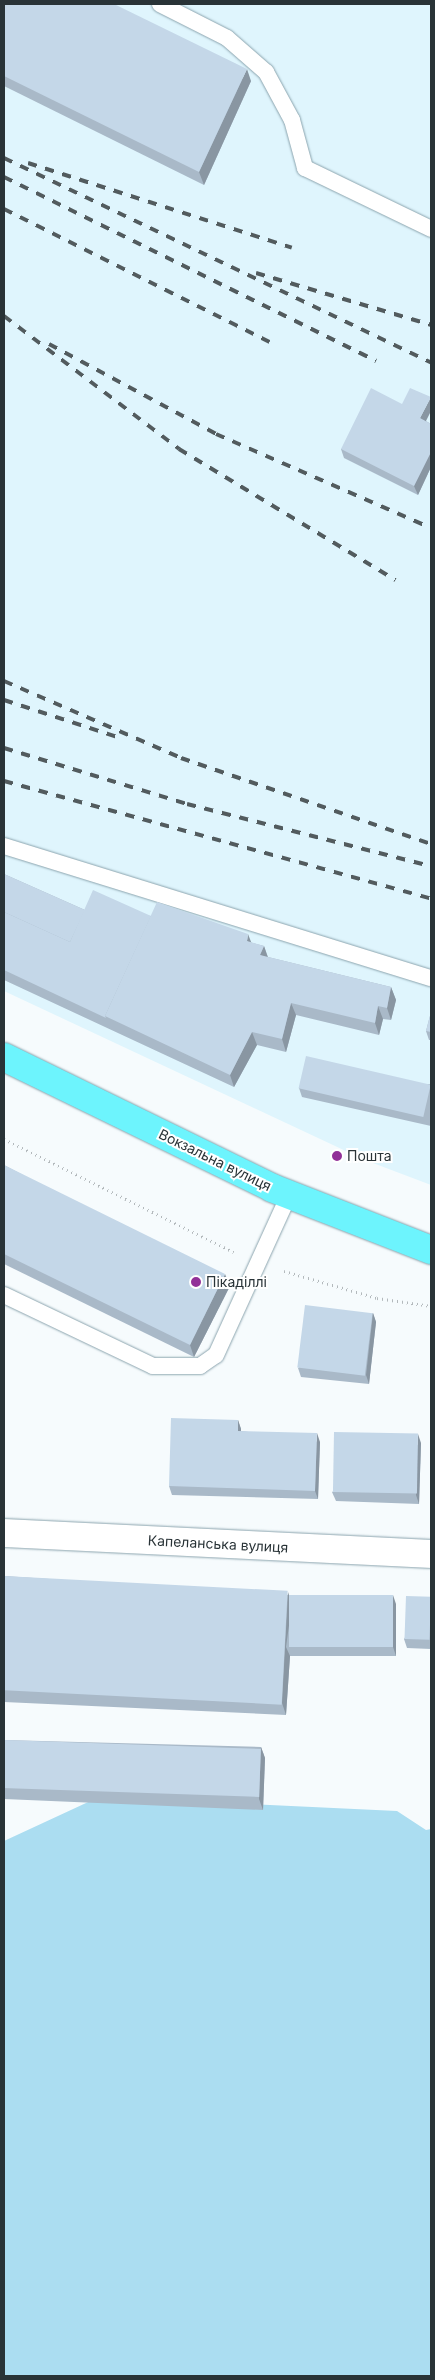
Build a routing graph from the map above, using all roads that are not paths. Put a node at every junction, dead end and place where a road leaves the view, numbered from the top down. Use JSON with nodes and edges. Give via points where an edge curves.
{"nodes":[{"id":1,"x":160,"y":4,"type":"edge"},
{"id":2,"x":431,"y":229,"type":"edge"},
{"id":3,"x":4,"y":846,"type":"edge"},
{"id":4,"x":431,"y":978,"type":"edge"},
{"id":5,"x":4,"y":1057,"type":"edge"},
{"id":6,"x":289,"y":1195,"type":"junction"},
{"id":7,"x":431,"y":1250,"type":"edge"},
{"id":8,"x":4,"y":1295,"type":"edge"},
{"id":9,"x":4,"y":1533,"type":"edge"},
{"id":10,"x":431,"y":1554,"type":"edge"}],
"edges":[{"from":1,"to":2,"type":"lane","via":[[228,38],[266,72],[292,120],[305,168]]},
{"from":3,"to":4,"type":"lane"},
{"from":5,"to":6,"type":"main road","name":"Вокзальна вулиця"},
{"from":6,"to":7,"type":"main road","name":"Вокзальна вулиця"},
{"from":6,"to":8,"type":"lane","via":[[216,1356],[200,1366],[153,1366]]},
{"from":9,"to":10,"type":"street","name":"Капеланська вулиця"}]}
